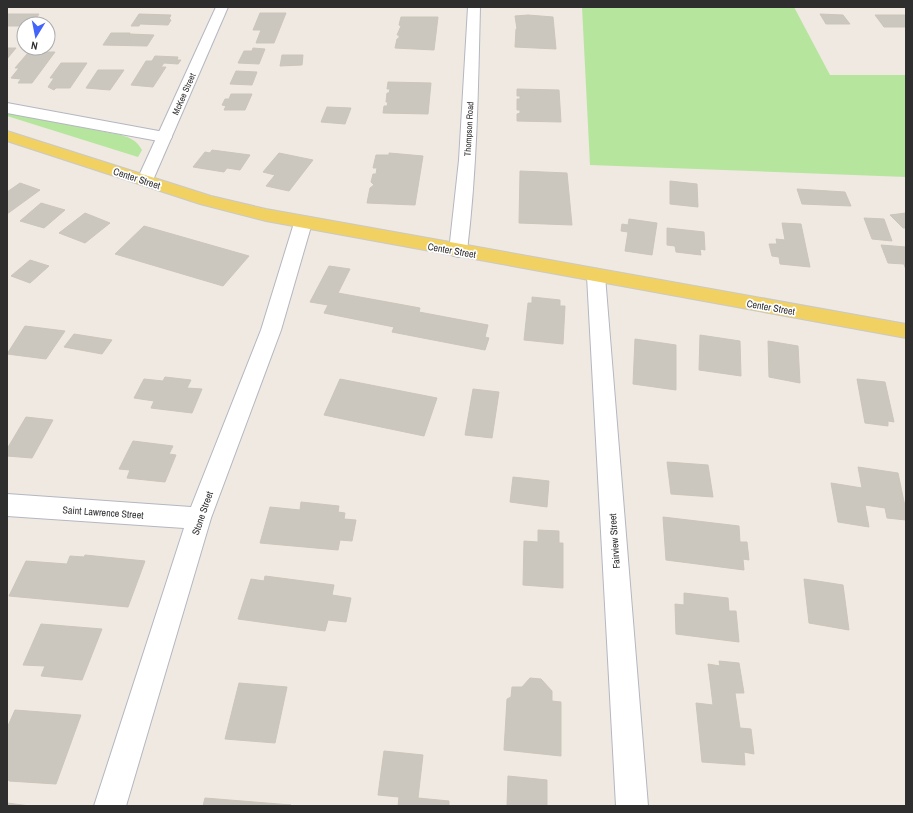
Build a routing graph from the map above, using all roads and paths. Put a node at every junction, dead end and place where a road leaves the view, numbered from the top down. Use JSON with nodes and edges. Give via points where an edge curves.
{"nodes":[{"id":1,"x":222,"y":7,"type":"edge"},
{"id":2,"x":474,"y":7,"type":"edge"},
{"id":3,"x":7,"y":108,"type":"edge"},
{"id":4,"x":7,"y":136,"type":"edge"},
{"id":5,"x":164,"y":137,"type":"junction"},
{"id":6,"x":145,"y":180,"type":"junction"},
{"id":7,"x":304,"y":223,"type":"junction"},
{"id":8,"x":458,"y":251,"type":"junction"},
{"id":9,"x":596,"y":276,"type":"junction"},
{"id":10,"x":906,"y":332,"type":"edge"},
{"id":11,"x":7,"y":505,"type":"edge"},
{"id":12,"x":199,"y":518,"type":"junction"},
{"id":13,"x":110,"y":806,"type":"edge"},
{"id":14,"x":632,"y":806,"type":"edge"}],
"edges":[{"from":1,"to":5,"type":"street","name":"McKee Street"},
{"from":2,"to":8,"type":"street","name":"Thompson Road","via":[[469,135]]},
{"from":3,"to":5,"type":"street"},
{"from":4,"to":6,"type":"main road","name":"Center Street"},
{"from":5,"to":6,"type":"street","name":"McKee Street"},
{"from":6,"to":7,"type":"main road","name":"Center Street","via":[[232,207]]},
{"from":7,"to":8,"type":"main road","name":"Center Street"},
{"from":7,"to":12,"type":"street","name":"Stone Street","via":[[271,330]]},
{"from":8,"to":9,"type":"main road","name":"Center Street"},
{"from":9,"to":10,"type":"main road","name":"Center Street"},
{"from":9,"to":14,"type":"street","name":"Fairview Street"},
{"from":11,"to":12,"type":"street","name":"Saint Lawrence Street"},
{"from":12,"to":13,"type":"street","name":"Stone Street"}]}
